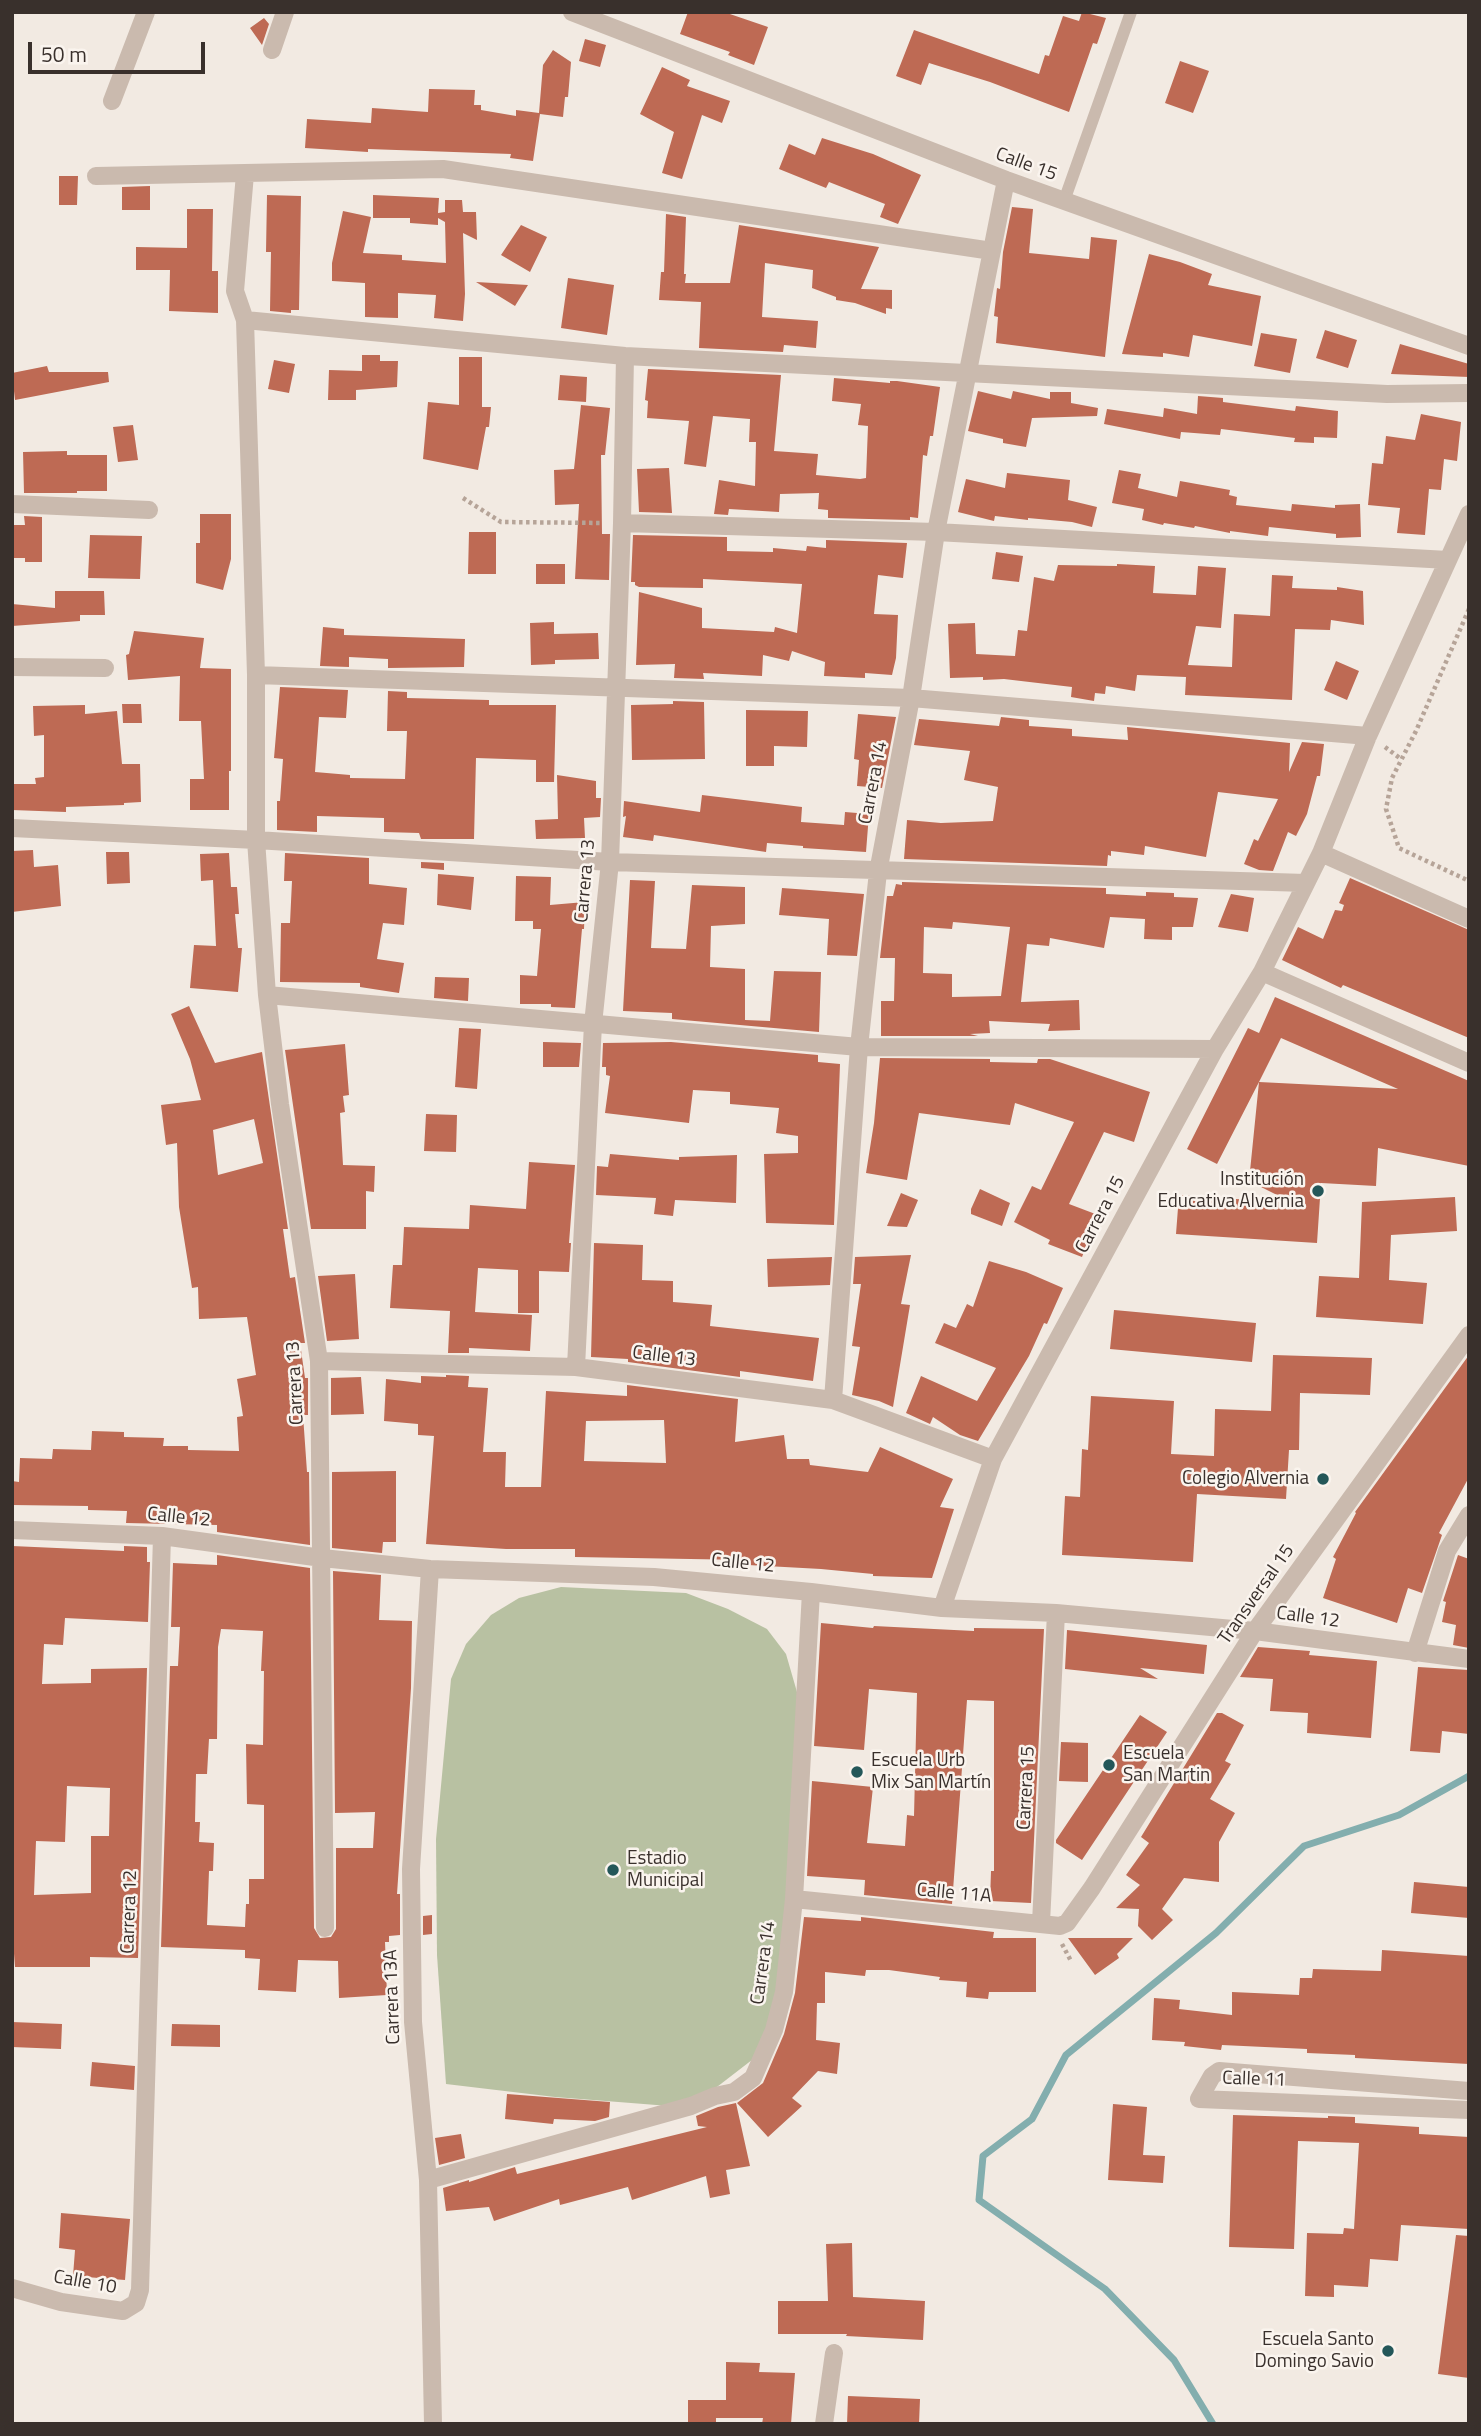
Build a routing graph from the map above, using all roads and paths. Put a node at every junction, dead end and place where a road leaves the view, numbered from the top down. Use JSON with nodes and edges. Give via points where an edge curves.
{"nodes":[{"id":1,"x":146,"y":12,"type":"edge"},
{"id":2,"x":285,"y":12,"type":"edge"},
{"id":3,"x":572,"y":12,"type":"edge"},
{"id":4,"x":1131,"y":12,"type":"edge"},
{"id":5,"x":272,"y":50,"type":"dead end"},
{"id":6,"x":112,"y":102,"type":"dead end"},
{"id":7,"x":245,"y":174,"type":"junction"},
{"id":8,"x":96,"y":176,"type":"dead end"},
{"id":9,"x":1006,"y":180,"type":"junction"},
{"id":10,"x":1063,"y":201,"type":"junction"},
{"id":11,"x":992,"y":251,"type":"junction"},
{"id":12,"x":245,"y":320,"type":"junction"},
{"id":13,"x":1469,"y":346,"type":"edge"},
{"id":14,"x":625,"y":356,"type":"junction"},
{"id":15,"x":969,"y":372,"type":"junction"},
{"id":16,"x":1469,"y":393,"type":"edge"},
{"id":17,"x":463,"y":498,"type":"dead end"},
{"id":18,"x":12,"y":504,"type":"edge"},
{"id":19,"x":149,"y":510,"type":"dead end"},
{"id":20,"x":1469,"y":514,"type":"edge"},
{"id":21,"x":622,"y":523,"type":"junction"},
{"id":22,"x":936,"y":532,"type":"junction"},
{"id":23,"x":1448,"y":560,"type":"junction"},
{"id":24,"x":1469,"y":608,"type":"edge"},
{"id":25,"x":12,"y":667,"type":"edge"},
{"id":26,"x":105,"y":668,"type":"dead end"},
{"id":27,"x":256,"y":675,"type":"junction"},
{"id":28,"x":615,"y":689,"type":"junction"},
{"id":29,"x":911,"y":698,"type":"junction"},
{"id":30,"x":1368,"y":736,"type":"junction"},
{"id":31,"x":12,"y":828,"type":"edge"},
{"id":32,"x":256,"y":839,"type":"junction"},
{"id":33,"x":1321,"y":853,"type":"junction"},
{"id":34,"x":610,"y":862,"type":"junction"},
{"id":35,"x":878,"y":872,"type":"junction"},
{"id":36,"x":1469,"y":881,"type":"edge"},
{"id":37,"x":1306,"y":883,"type":"junction"},
{"id":38,"x":1469,"y":919,"type":"edge"},
{"id":39,"x":1262,"y":972,"type":"junction"},
{"id":40,"x":267,"y":995,"type":"junction"},
{"id":41,"x":593,"y":1024,"type":"junction"},
{"id":42,"x":859,"y":1047,"type":"junction"},
{"id":43,"x":1214,"y":1049,"type":"junction"},
{"id":44,"x":1469,"y":1063,"type":"edge"},
{"id":45,"x":1469,"y":1335,"type":"edge"},
{"id":46,"x":319,"y":1361,"type":"junction"},
{"id":47,"x":576,"y":1367,"type":"junction"},
{"id":48,"x":833,"y":1400,"type":"junction"},
{"id":49,"x":993,"y":1459,"type":"junction"},
{"id":50,"x":1469,"y":1515,"type":"edge"},
{"id":51,"x":12,"y":1530,"type":"edge"},
{"id":52,"x":162,"y":1536,"type":"junction"},
{"id":53,"x":322,"y":1558,"type":"junction"},
{"id":54,"x":430,"y":1569,"type":"junction"},
{"id":55,"x":811,"y":1592,"type":"junction"},
{"id":56,"x":942,"y":1608,"type":"junction"},
{"id":57,"x":1056,"y":1613,"type":"junction"},
{"id":58,"x":1255,"y":1632,"type":"junction"},
{"id":59,"x":1415,"y":1653,"type":"junction"},
{"id":60,"x":1469,"y":1659,"type":"edge"},
{"id":61,"x":1092,"y":1888,"type":"joint"},
{"id":62,"x":794,"y":1899,"type":"junction"},
{"id":63,"x":1041,"y":1923,"type":"junction"},
{"id":64,"x":325,"y":1928,"type":"dead end"},
{"id":65,"x":1437,"y":2089,"type":"junction"},
{"id":66,"x":1469,"y":2091,"type":"edge"},
{"id":67,"x":1435,"y":2107,"type":"junction"},
{"id":68,"x":1469,"y":2110,"type":"edge"},
{"id":69,"x":428,"y":2180,"type":"junction"},
{"id":70,"x":12,"y":2288,"type":"edge"},
{"id":71,"x":141,"y":2290,"type":"joint"},
{"id":72,"x":834,"y":2353,"type":"dead end"},
{"id":73,"x":433,"y":2424,"type":"edge"},
{"id":74,"x":824,"y":2424,"type":"edge"}],
"edges":[{"from":1,"to":6,"type":"street"},
{"from":2,"to":5,"type":"street"},
{"from":3,"to":9,"type":"street","name":"Calle 15"},
{"from":4,"to":10,"type":"lane"},
{"from":7,"to":8,"type":"street"},
{"from":7,"to":11,"type":"street","via":[[443,169]]},
{"from":7,"to":12,"type":"street","name":"Carrera 13","via":[[235,290]]},
{"from":9,"to":10,"type":"street","name":"Calle 15"},
{"from":9,"to":11,"type":"street","name":"Carrera 14"},
{"from":10,"to":13,"type":"street","name":"Calle 15"},
{"from":11,"to":15,"type":"street","name":"Carrera 14"},
{"from":12,"to":14,"type":"street"},
{"from":12,"to":27,"type":"street","name":"Carrera 13"},
{"from":14,"to":15,"type":"street"},
{"from":14,"to":21,"type":"street","name":"Carrera 13"},
{"from":15,"to":16,"type":"street","via":[[1387,394]]},
{"from":15,"to":22,"type":"street","name":"Carrera 14"},
{"from":17,"to":21,"type":"path","via":[[501,522]]},
{"from":18,"to":19,"type":"street"},
{"from":20,"to":23,"type":"street"},
{"from":21,"to":22,"type":"street"},
{"from":21,"to":28,"type":"street","name":"Carrera 13"},
{"from":22,"to":23,"type":"street"},
{"from":22,"to":29,"type":"street","name":"Carrera 14"},
{"from":23,"to":30,"type":"street","name":"Carrera 15"},
{"from":24,"to":36,"type":"path","via":[[1392,778],[1386,809],[1399,849]]},
{"from":25,"to":26,"type":"street"},
{"from":27,"to":28,"type":"street"},
{"from":27,"to":32,"type":"street","name":"Carrera 13"},
{"from":28,"to":29,"type":"street"},
{"from":28,"to":34,"type":"street","name":"Carrera 13"},
{"from":29,"to":30,"type":"street"},
{"from":29,"to":35,"type":"street","name":"Carrera 14"},
{"from":30,"to":33,"type":"street","name":"Carrera 15"},
{"from":31,"to":32,"type":"street"},
{"from":32,"to":34,"type":"street"},
{"from":32,"to":40,"type":"street","name":"Carrera 13"},
{"from":33,"to":37,"type":"street","name":"Carrera 15"},
{"from":33,"to":38,"type":"street"},
{"from":34,"to":35,"type":"street"},
{"from":34,"to":41,"type":"street","name":"Carrera 13"},
{"from":35,"to":37,"type":"street"},
{"from":35,"to":42,"type":"street","name":"Carrera 14"},
{"from":37,"to":39,"type":"street","name":"Carrera 15"},
{"from":39,"to":43,"type":"street","name":"Carrera 15"},
{"from":39,"to":44,"type":"street"},
{"from":40,"to":41,"type":"street"},
{"from":40,"to":46,"type":"street","name":"Carrera 13"},
{"from":41,"to":42,"type":"street"},
{"from":41,"to":47,"type":"street","name":"Carrera 13"},
{"from":42,"to":43,"type":"street"},
{"from":42,"to":48,"type":"street","name":"Carrera 14"},
{"from":43,"to":49,"type":"street","name":"Carrera 15"},
{"from":45,"to":58,"type":"street","name":"Transversal 15"},
{"from":46,"to":47,"type":"street","name":"Calle 13"},
{"from":46,"to":53,"type":"street","name":"Carrera 13"},
{"from":47,"to":48,"type":"street","name":"Calle 13"},
{"from":48,"to":49,"type":"street","name":"Calle 13"},
{"from":49,"to":56,"type":"street","name":"Carrera 15"},
{"from":50,"to":59,"type":"street","via":[[1447,1551]]},
{"from":51,"to":52,"type":"street","name":"Calle 12"},
{"from":52,"to":53,"type":"street","name":"Calle 12"},
{"from":52,"to":71,"type":"street","name":"Carrera 12"},
{"from":53,"to":54,"type":"street","name":"Calle 12"},
{"from":53,"to":64,"type":"street","name":"Carrera 13"},
{"from":54,"to":55,"type":"street","name":"Calle 12","via":[[654,1577]]},
{"from":54,"to":69,"type":"street","name":"Carrera 13A","via":[[411,1869],[413,2022]]},
{"from":55,"to":56,"type":"street","name":"Calle 12"},
{"from":55,"to":62,"type":"street","name":"Carrera 14"},
{"from":56,"to":57,"type":"street","name":"Calle 12"},
{"from":57,"to":58,"type":"street","name":"Calle 12"},
{"from":57,"to":63,"type":"street","name":"Carrera 15"},
{"from":58,"to":59,"type":"street","name":"Calle 12"},
{"from":58,"to":61,"type":"street","name":"Transversal 15"},
{"from":59,"to":60,"type":"street","name":"Calle 12"},
{"from":61,"to":63,"type":"street","name":"Calle 11A","via":[[1064,1925]]},
{"from":62,"to":63,"type":"street","name":"Calle 11A"},
{"from":62,"to":69,"type":"street","name":"Carrera 14","via":[[784,1992],[753,2078],[734,2092],[691,2106]]},
{"from":65,"to":66,"type":"street","name":"Calle 11"},
{"from":65,"to":67,"type":"street"},
{"from":65,"to":67,"type":"street","name":"Calle 11","via":[[1219,2071],[1199,2099]]},
{"from":67,"to":68,"type":"street","name":"Calle 11"},
{"from":69,"to":73,"type":"street","name":"Carrera 13A"},
{"from":70,"to":71,"type":"street","name":"Calle 10","via":[[61,2302],[123,2311],[136,2303]]},
{"from":72,"to":74,"type":"street"}]}
